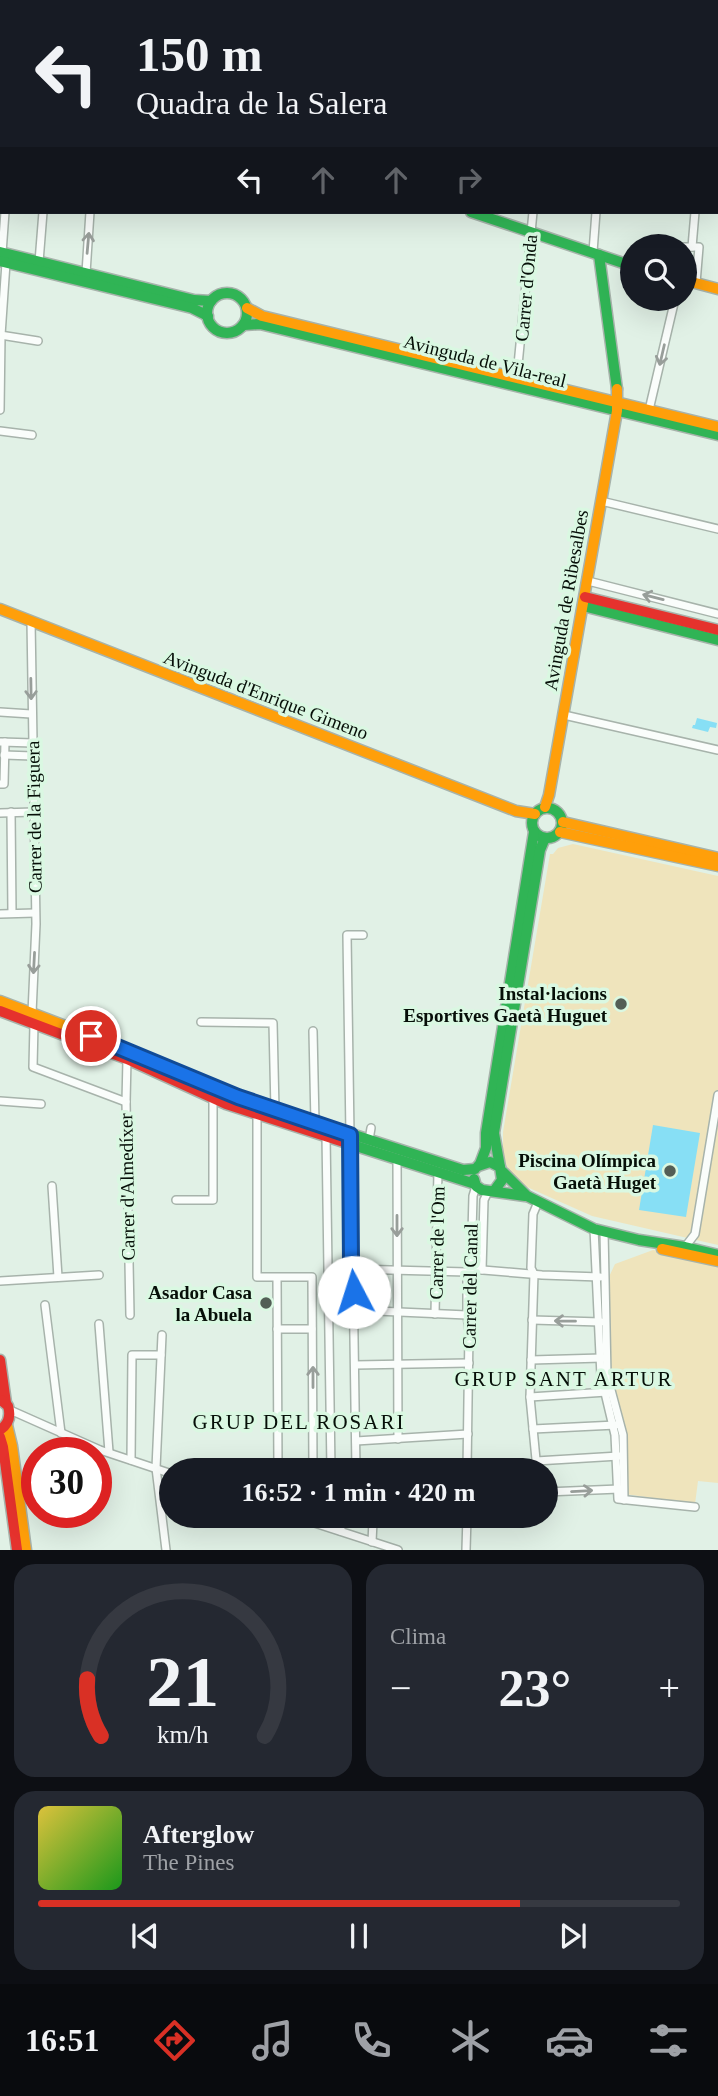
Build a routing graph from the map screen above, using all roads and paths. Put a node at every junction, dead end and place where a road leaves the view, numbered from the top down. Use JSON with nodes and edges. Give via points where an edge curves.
{"nodes":[{"id":1,"x":5,"y":214,"type":"edge"},
{"id":2,"x":43,"y":214,"type":"edge"},
{"id":3,"x":90,"y":214,"type":"edge"},
{"id":4,"x":477,"y":214,"type":"edge"},
{"id":5,"x":533,"y":214,"type":"edge"},
{"id":6,"x":596,"y":214,"type":"edge"},
{"id":7,"x":695,"y":214,"type":"edge"},
{"id":8,"x":531,"y":231,"type":"junction"},
{"id":9,"x":693,"y":234,"type":"edge"},
{"id":10,"x":697,"y":247,"type":"edge"},
{"id":11,"x":596,"y":254,"type":"junction"},
{"id":12,"x":2,"y":257,"type":"edge"},
{"id":13,"x":39,"y":262,"type":"junction"},
{"id":14,"x":620,"y":262,"type":"edge"},
{"id":15,"x":697,"y":271,"type":"edge"},
{"id":16,"x":86,"y":273,"type":"junction"},
{"id":17,"x":697,"y":283,"type":"edge"},
{"id":18,"x":718,"y":289,"type":"edge"},
{"id":19,"x":211,"y":301,"type":"junction"},
{"id":20,"x":247,"y":308,"type":"junction"},
{"id":21,"x":672,"y":311,"type":"edge"},
{"id":22,"x":208,"y":316,"type":"junction"},
{"id":23,"x":244,"y":325,"type":"junction"},
{"id":24,"x":0,"y":335,"type":"edge"},
{"id":25,"x":38,"y":341,"type":"dead end"},
{"id":26,"x":518,"y":365,"type":"dead end"},
{"id":27,"x":617,"y":407,"type":"junction"},
{"id":28,"x":649,"y":410,"type":"junction"},
{"id":29,"x":0,"y":411,"type":"edge"},
{"id":30,"x":718,"y":427,"type":"edge"},
{"id":31,"x":0,"y":431,"type":"edge"},
{"id":32,"x":32,"y":435,"type":"dead end"},
{"id":33,"x":718,"y":435,"type":"edge"},
{"id":34,"x":601,"y":501,"type":"junction"},
{"id":35,"x":718,"y":529,"type":"edge"},
{"id":36,"x":587,"y":581,"type":"junction"},
{"id":37,"x":584,"y":601,"type":"junction"},
{"id":38,"x":0,"y":609,"type":"edge"},
{"id":39,"x":718,"y":614,"type":"edge"},
{"id":40,"x":31,"y":621,"type":"junction"},
{"id":41,"x":718,"y":630,"type":"edge"},
{"id":42,"x":718,"y":640,"type":"edge"},
{"id":43,"x":0,"y":712,"type":"edge"},
{"id":44,"x":31,"y":714,"type":"junction"},
{"id":45,"x":564,"y":715,"type":"junction"},
{"id":46,"x":2,"y":742,"type":"edge"},
{"id":47,"x":33,"y":743,"type":"junction"},
{"id":48,"x":718,"y":750,"type":"edge"},
{"id":49,"x":4,"y":755,"type":"junction"},
{"id":50,"x":33,"y":756,"type":"junction"},
{"id":51,"x":0,"y":784,"type":"edge"},
{"id":52,"x":549,"y":808,"type":"junction"},
{"id":53,"x":11,"y":812,"type":"junction"},
{"id":54,"x":34,"y":812,"type":"junction"},
{"id":55,"x":0,"y":813,"type":"edge"},
{"id":56,"x":534,"y":823,"type":"junction"},
{"id":57,"x":561,"y":827,"type":"junction"},
{"id":58,"x":545,"y":838,"type":"junction"},
{"id":59,"x":0,"y":849,"type":"edge"},
{"id":60,"x":11,"y":849,"type":"junction"},
{"id":61,"x":718,"y":858,"type":"edge"},
{"id":62,"x":718,"y":866,"type":"edge"},
{"id":63,"x":12,"y":876,"type":"junction"},
{"id":64,"x":0,"y":877,"type":"edge"},
{"id":65,"x":35,"y":913,"type":"junction"},
{"id":66,"x":0,"y":914,"type":"edge"},
{"id":67,"x":12,"y":914,"type":"junction"},
{"id":68,"x":363,"y":935,"type":"dead end"},
{"id":69,"x":0,"y":1001,"type":"edge"},
{"id":70,"x":0,"y":1011,"type":"edge"},
{"id":71,"x":33,"y":1018,"type":"junction"},
{"id":72,"x":201,"y":1022,"type":"dead end"},
{"id":73,"x":313,"y":1031,"type":"dead end"},
{"id":74,"x":127,"y":1059,"type":"junction"},
{"id":75,"x":215,"y":1093,"type":"junction"},
{"id":76,"x":718,"y":1095,"type":"edge"},
{"id":77,"x":228,"y":1099,"type":"junction"},
{"id":78,"x":0,"y":1101,"type":"edge"},
{"id":79,"x":125,"y":1102,"type":"junction"},
{"id":80,"x":41,"y":1104,"type":"dead end"},
{"id":81,"x":257,"y":1113,"type":"junction"},
{"id":82,"x":275,"y":1114,"type":"junction"},
{"id":83,"x":716,"y":1124,"type":"edge"},
{"id":84,"x":315,"y":1127,"type":"junction"},
{"id":85,"x":370,"y":1128,"type":"dead end"},
{"id":86,"x":326,"y":1135,"type":"junction"},
{"id":87,"x":350,"y":1139,"type":"junction"},
{"id":88,"x":369,"y":1140,"type":"junction"},
{"id":89,"x":399,"y":1154,"type":"junction"},
{"id":90,"x":478,"y":1166,"type":"junction"},
{"id":91,"x":501,"y":1169,"type":"junction"},
{"id":92,"x":438,"y":1171,"type":"junction"},
{"id":93,"x":476,"y":1185,"type":"junction"},
{"id":94,"x":52,"y":1186,"type":"dead end"},
{"id":95,"x":491,"y":1191,"type":"junction"},
{"id":96,"x":527,"y":1196,"type":"junction"},
{"id":97,"x":176,"y":1200,"type":"dead end"},
{"id":98,"x":538,"y":1202,"type":"junction"},
{"id":99,"x":599,"y":1230,"type":"junction"},
{"id":100,"x":683,"y":1250,"type":"junction"},
{"id":101,"x":718,"y":1256,"type":"edge"},
{"id":102,"x":397,"y":1270,"type":"junction"},
{"id":103,"x":482,"y":1270,"type":"junction"},
{"id":104,"x":353,"y":1271,"type":"junction"},
{"id":105,"x":436,"y":1271,"type":"junction"},
{"id":106,"x":469,"y":1271,"type":"junction"},
{"id":107,"x":330,"y":1273,"type":"dead end"},
{"id":108,"x":534,"y":1274,"type":"junction"},
{"id":109,"x":99,"y":1276,"type":"dead end"},
{"id":110,"x":58,"y":1277,"type":"junction"},
{"id":111,"x":600,"y":1277,"type":"junction"},
{"id":112,"x":277,"y":1278,"type":"junction"},
{"id":113,"x":0,"y":1281,"type":"edge"},
{"id":114,"x":45,"y":1305,"type":"dead end"},
{"id":115,"x":354,"y":1310,"type":"junction"},
{"id":116,"x":397,"y":1312,"type":"junction"},
{"id":117,"x":435,"y":1314,"type":"junction"},
{"id":118,"x":130,"y":1315,"type":"dead end"},
{"id":119,"x":467,"y":1315,"type":"junction"},
{"id":120,"x":532,"y":1320,"type":"junction"},
{"id":121,"x":602,"y":1322,"type":"junction"},
{"id":122,"x":99,"y":1324,"type":"dead end"},
{"id":123,"x":277,"y":1329,"type":"junction"},
{"id":124,"x":312,"y":1329,"type":"junction"},
{"id":125,"x":162,"y":1335,"type":"dead end"},
{"id":126,"x":161,"y":1355,"type":"junction"},
{"id":127,"x":603,"y":1358,"type":"junction"},
{"id":128,"x":0,"y":1360,"type":"edge"},
{"id":129,"x":531,"y":1360,"type":"junction"},
{"id":130,"x":469,"y":1363,"type":"junction"},
{"id":131,"x":355,"y":1364,"type":"junction"},
{"id":132,"x":398,"y":1364,"type":"junction"},
{"id":133,"x":608,"y":1392,"type":"junction"},
{"id":134,"x":530,"y":1397,"type":"junction"},
{"id":135,"x":7,"y":1414,"type":"edge"},
{"id":136,"x":616,"y":1425,"type":"junction"},
{"id":137,"x":533,"y":1429,"type":"junction"},
{"id":138,"x":61,"y":1433,"type":"junction"},
{"id":139,"x":468,"y":1434,"type":"junction"},
{"id":140,"x":0,"y":1437,"type":"edge"},
{"id":141,"x":71,"y":1437,"type":"edge"},
{"id":142,"x":108,"y":1437,"type":"edge"},
{"id":143,"x":398,"y":1439,"type":"junction"},
{"id":144,"x":356,"y":1441,"type":"junction"},
{"id":145,"x":112,"y":1453,"type":"edge"},
{"id":146,"x":619,"y":1456,"type":"junction"},
{"id":147,"x":278,"y":1458,"type":"edge"},
{"id":148,"x":313,"y":1458,"type":"edge"},
{"id":149,"x":331,"y":1458,"type":"edge"},
{"id":150,"x":356,"y":1458,"type":"edge"},
{"id":151,"x":467,"y":1458,"type":"edge"},
{"id":152,"x":536,"y":1458,"type":"edge"},
{"id":153,"x":131,"y":1460,"type":"junction"},
{"id":154,"x":558,"y":1463,"type":"edge"},
{"id":155,"x":156,"y":1468,"type":"junction"},
{"id":156,"x":159,"y":1469,"type":"edge"},
{"id":157,"x":620,"y":1489,"type":"junction"},
{"id":158,"x":558,"y":1492,"type":"edge"},
{"id":159,"x":695,"y":1507,"type":"dead end"},
{"id":160,"x":334,"y":1528,"type":"edge"},
{"id":161,"x":341,"y":1528,"type":"edge"},
{"id":162,"x":373,"y":1528,"type":"edge"},
{"id":163,"x":467,"y":1528,"type":"edge"},
{"id":164,"x":340,"y":1531,"type":"junction"},
{"id":165,"x":372,"y":1542,"type":"junction"},
{"id":166,"x":17,"y":1550,"type":"edge"},
{"id":167,"x":26,"y":1550,"type":"edge"},
{"id":168,"x":166,"y":1550,"type":"edge"},
{"id":169,"x":398,"y":1550,"type":"edge"},
{"id":170,"x":466,"y":1550,"type":"edge"}],
"edges":[{"from":1,"to":12,"type":"street"},
{"from":2,"to":13,"type":"street"},
{"from":16,"to":3,"type":"street","one_way":true},
{"from":4,"to":8,"type":"street"},
{"from":5,"to":8,"type":"street","name":"Carrer d'Onda"},
{"from":6,"to":11,"type":"street"},
{"from":7,"to":9,"type":"street"},
{"from":8,"to":11,"type":"street"},
{"from":8,"to":26,"type":"street","name":"Carrer d'Onda"},
{"from":10,"to":15,"type":"street"},
{"from":11,"to":14,"type":"street"},
{"from":11,"to":27,"type":"street","name":"Avinguda de Ribesalbes"},
{"from":12,"to":13,"type":"street"},
{"from":12,"to":22,"type":"street"},
{"from":12,"to":24,"type":"street"},
{"from":13,"to":16,"type":"street"},
{"from":16,"to":19,"type":"street"},
{"from":17,"to":18,"type":"street"},
{"from":19,"to":20,"type":"street","via":[[230,293],[241,298]]},
{"from":19,"to":22,"type":"street"},
{"from":20,"to":23,"type":"street"},
{"from":20,"to":27,"type":"street","name":"Avinguda de Vila-real","via":[[262,316]]},
{"from":21,"to":28,"type":"street","one_way":true},
{"from":22,"to":23,"type":"street","via":[[214,327],[225,332]]},
{"from":23,"to":27,"type":"street","name":"Avinguda de Vila-real","via":[[260,324]]},
{"from":24,"to":25,"type":"street"},
{"from":24,"to":29,"type":"street"},
{"from":27,"to":28,"type":"street","name":"Avinguda de Vila-real"},
{"from":27,"to":33,"type":"street","name":"Avinguda de Vila-real"},
{"from":27,"to":34,"type":"street","name":"Avinguda de Ribesalbes"},
{"from":28,"to":30,"type":"street","name":"Avinguda de Vila-real"},
{"from":31,"to":32,"type":"street"},
{"from":34,"to":35,"type":"street"},
{"from":34,"to":36,"type":"street","name":"Avinguda de Ribesalbes"},
{"from":36,"to":37,"type":"street","name":"Avinguda de Ribesalbes"},
{"from":39,"to":36,"type":"street","one_way":true},
{"from":37,"to":41,"type":"street"},
{"from":37,"to":42,"type":"street"},
{"from":37,"to":45,"type":"street","name":"Avinguda de Ribesalbes"},
{"from":38,"to":40,"type":"street","name":"Avinguda d'Enrique Gimeno"},
{"from":40,"to":44,"type":"street","name":"Carrer de la Figuera","one_way":true},
{"from":40,"to":56,"type":"street","name":"Avinguda d'Enrique Gimeno","via":[[520,813]]},
{"from":43,"to":44,"type":"street"},
{"from":44,"to":47,"type":"street","name":"Carrer de la Figuera"},
{"from":45,"to":48,"type":"street"},
{"from":45,"to":52,"type":"street","name":"Avinguda de Ribesalbes"},
{"from":46,"to":47,"type":"street"},
{"from":46,"to":49,"type":"street"},
{"from":47,"to":50,"type":"street","name":"Carrer de la Figuera"},
{"from":49,"to":50,"type":"street"},
{"from":49,"to":51,"type":"street","via":[[4,784]]},
{"from":50,"to":54,"type":"street","name":"Carrer de la Figuera"},
{"from":52,"to":56,"type":"street"},
{"from":52,"to":57,"type":"street","via":[[560,813]]},
{"from":53,"to":54,"type":"street"},
{"from":53,"to":55,"type":"street"},
{"from":53,"to":60,"type":"street"},
{"from":54,"to":65,"type":"street","name":"Carrer de la Figuera"},
{"from":56,"to":58,"type":"street"},
{"from":56,"to":90,"type":"street","via":[[486,1149]]},
{"from":57,"to":58,"type":"street","via":[[554,837]]},
{"from":57,"to":61,"type":"street"},
{"from":57,"to":62,"type":"street"},
{"from":58,"to":91,"type":"street","via":[[494,1133]]},
{"from":59,"to":60,"type":"street"},
{"from":60,"to":63,"type":"street"},
{"from":63,"to":64,"type":"street"},
{"from":63,"to":67,"type":"street"},
{"from":65,"to":67,"type":"street"},
{"from":65,"to":71,"type":"street","name":"Carrer de la Figuera","one_way":true},
{"from":66,"to":67,"type":"street"},
{"from":68,"to":87,"type":"street","via":[[347,935]]},
{"from":69,"to":71,"type":"street"},
{"from":70,"to":71,"type":"street"},
{"from":71,"to":74,"type":"street"},
{"from":71,"to":75,"type":"street","via":[[125,1049]]},
{"from":71,"to":79,"type":"street","name":"Carrer de la Figuera","via":[[33,1067]]},
{"from":72,"to":82,"type":"street","via":[[273,1023]]},
{"from":73,"to":84,"type":"street"},
{"from":74,"to":75,"type":"street"},
{"from":74,"to":79,"type":"street","name":"Carrer d'Almedíxer"},
{"from":75,"to":77,"type":"street"},
{"from":75,"to":97,"type":"street","via":[[213,1200]]},
{"from":76,"to":83,"type":"street"},
{"from":77,"to":81,"type":"street"},
{"from":77,"to":82,"type":"street"},
{"from":78,"to":80,"type":"street"},
{"from":79,"to":118,"type":"street","name":"Carrer d'Almedíxer"},
{"from":81,"to":82,"type":"street"},
{"from":81,"to":112,"type":"street","via":[[257,1277]]},
{"from":82,"to":84,"type":"street"},
{"from":83,"to":100,"type":"street","via":[[695,1234]]},
{"from":84,"to":86,"type":"street"},
{"from":84,"to":87,"type":"street"},
{"from":85,"to":88,"type":"street"},
{"from":86,"to":87,"type":"street"},
{"from":86,"to":149,"type":"street"},
{"from":87,"to":88,"type":"street"},
{"from":87,"to":89,"type":"street"},
{"from":87,"to":104,"type":"street"},
{"from":88,"to":89,"type":"street"},
{"from":89,"to":90,"type":"street","via":[[463,1170]]},
{"from":89,"to":92,"type":"street"},
{"from":89,"to":102,"type":"street","one_way":true},
{"from":90,"to":91,"type":"street","via":[[490,1162]]},
{"from":90,"to":93,"type":"street","via":[[473,1177]]},
{"from":91,"to":95,"type":"street","via":[[503,1180]]},
{"from":91,"to":96,"type":"street"},
{"from":92,"to":93,"type":"street"},
{"from":92,"to":105,"type":"street","name":"Carrer de l'Om"},
{"from":93,"to":95,"type":"street"},
{"from":93,"to":106,"type":"street","name":"Carrer del Canal"},
{"from":94,"to":110,"type":"street"},
{"from":95,"to":96,"type":"street"},
{"from":95,"to":103,"type":"street","name":"Carrer del Canal","via":[[484,1200]]},
{"from":96,"to":98,"type":"street"},
{"from":98,"to":99,"type":"street"},
{"from":98,"to":108,"type":"street","via":[[533,1214]]},
{"from":99,"to":100,"type":"street","via":[[655,1248]]},
{"from":99,"to":111,"type":"street"},
{"from":100,"to":101,"type":"street"},
{"from":102,"to":104,"type":"street"},
{"from":102,"to":105,"type":"street"},
{"from":102,"to":116,"type":"street"},
{"from":103,"to":106,"type":"street"},
{"from":103,"to":108,"type":"street"},
{"from":104,"to":107,"type":"street"},
{"from":104,"to":115,"type":"street"},
{"from":105,"to":106,"type":"street"},
{"from":105,"to":117,"type":"street","name":"Carrer de l'Om"},
{"from":106,"to":119,"type":"street","name":"Carrer del Canal"},
{"from":108,"to":111,"type":"street"},
{"from":108,"to":120,"type":"street"},
{"from":109,"to":110,"type":"street"},
{"from":110,"to":113,"type":"street"},
{"from":111,"to":121,"type":"street"},
{"from":112,"to":123,"type":"street"},
{"from":112,"to":124,"type":"street","via":[[312,1278]]},
{"from":114,"to":138,"type":"street"},
{"from":115,"to":116,"type":"street"},
{"from":115,"to":131,"type":"street"},
{"from":116,"to":117,"type":"street"},
{"from":116,"to":132,"type":"street"},
{"from":117,"to":119,"type":"street"},
{"from":119,"to":130,"type":"street","name":"Carrer del Canal"},
{"from":121,"to":120,"type":"street","one_way":true},
{"from":120,"to":129,"type":"street"},
{"from":121,"to":127,"type":"street"},
{"from":122,"to":142,"type":"street"},
{"from":123,"to":124,"type":"street"},
{"from":123,"to":147,"type":"street"},
{"from":148,"to":124,"type":"street","one_way":true},
{"from":125,"to":126,"type":"street"},
{"from":126,"to":153,"type":"street","via":[[132,1355]]},
{"from":126,"to":155,"type":"street"},
{"from":127,"to":129,"type":"street"},
{"from":127,"to":133,"type":"street"},
{"from":128,"to":135,"type":"street"},
{"from":129,"to":134,"type":"street"},
{"from":130,"to":132,"type":"street"},
{"from":130,"to":139,"type":"street","name":"Carrer del Canal"},
{"from":131,"to":132,"type":"street"},
{"from":131,"to":144,"type":"street"},
{"from":132,"to":143,"type":"street"},
{"from":133,"to":134,"type":"street"},
{"from":133,"to":136,"type":"street"},
{"from":134,"to":137,"type":"street"},
{"from":135,"to":138,"type":"street"},
{"from":135,"to":167,"type":"street"},
{"from":136,"to":137,"type":"street"},
{"from":136,"to":146,"type":"street","via":[[623,1435]]},
{"from":137,"to":152,"type":"street"},
{"from":138,"to":141,"type":"street"},
{"from":139,"to":143,"type":"street"},
{"from":139,"to":151,"type":"street","name":"Carrer del Canal"},
{"from":140,"to":166,"type":"street"},
{"from":143,"to":144,"type":"street"},
{"from":144,"to":150,"type":"street"},
{"from":145,"to":153,"type":"street"},
{"from":146,"to":154,"type":"street"},
{"from":146,"to":157,"type":"street"},
{"from":153,"to":155,"type":"street"},
{"from":155,"to":156,"type":"street"},
{"from":155,"to":168,"type":"street"},
{"from":158,"to":157,"type":"street","one_way":true},
{"from":157,"to":159,"type":"street","via":[[621,1500]]},
{"from":160,"to":164,"type":"street"},
{"from":161,"to":164,"type":"street"},
{"from":162,"to":165,"type":"street"},
{"from":163,"to":170,"type":"street"},
{"from":164,"to":165,"type":"street"},
{"from":165,"to":169,"type":"street"}]}
